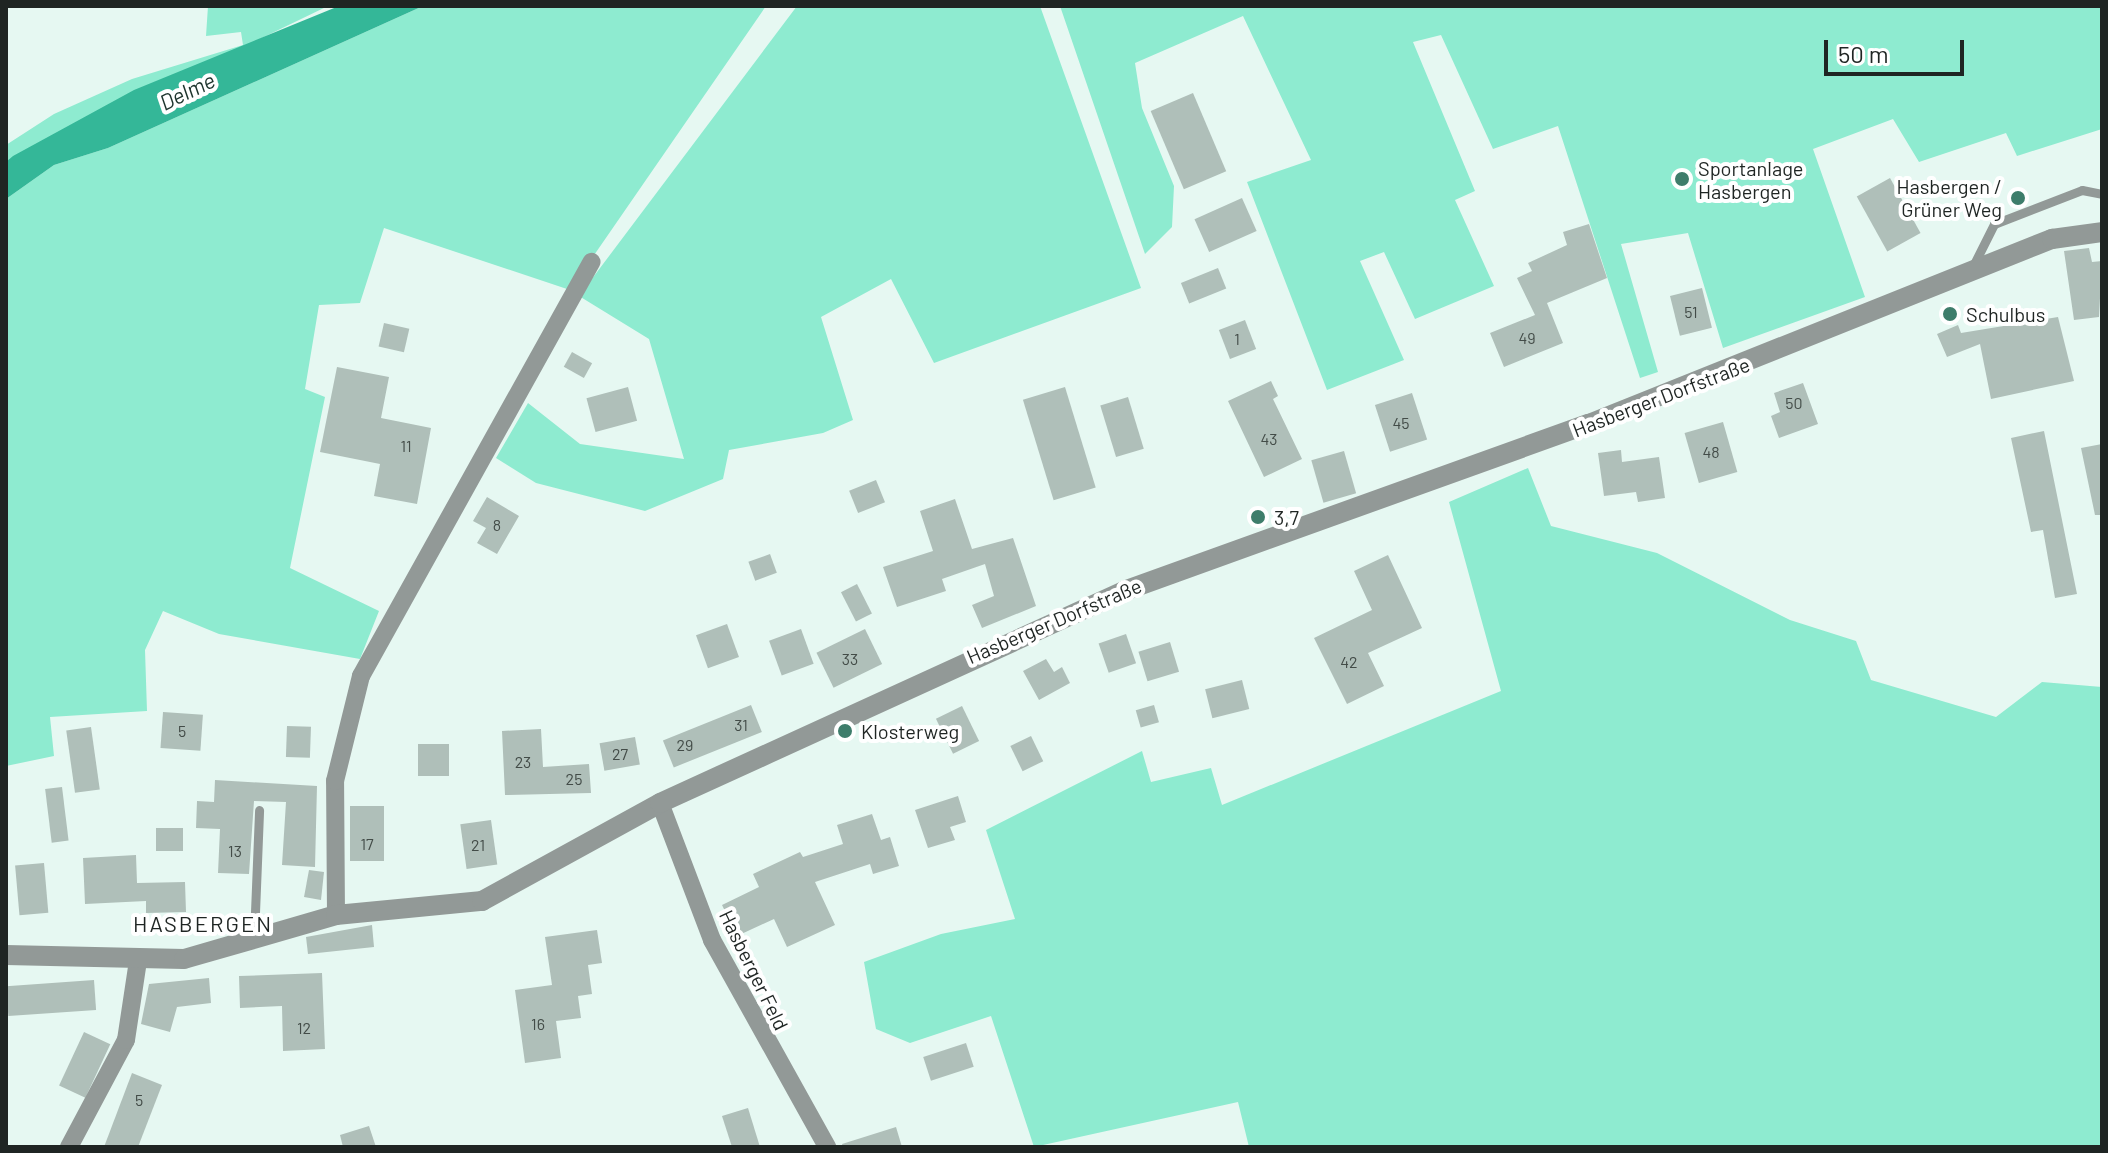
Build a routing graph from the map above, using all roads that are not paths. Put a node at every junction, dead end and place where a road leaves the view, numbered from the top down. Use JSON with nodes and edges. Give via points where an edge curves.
{"nodes":[{"id":1,"x":2102,"y":194,"type":"edge"},
{"id":2,"x":2102,"y":232,"type":"edge"},
{"id":3,"x":591,"y":262,"type":"dead end"},
{"id":4,"x":1970,"y":276,"type":"junction"},
{"id":5,"x":660,"y":803,"type":"junction"},
{"id":6,"x":259,"y":810,"type":"dead end"},
{"id":7,"x":336,"y":915,"type":"junction"},
{"id":8,"x":254,"y":937,"type":"junction"},
{"id":9,"x":6,"y":955,"type":"edge"},
{"id":10,"x":138,"y":961,"type":"junction"},
{"id":11,"x":69,"y":1147,"type":"edge"},
{"id":12,"x":827,"y":1147,"type":"edge"}],
"edges":[{"from":1,"to":4,"type":"lane","via":[[2082,190],[1994,224]]},
{"from":2,"to":4,"type":"street","name":"Hasberger Dorfstraße","via":[[2076,231]]},
{"from":3,"to":7,"type":"street","via":[[361,676],[335,781]]},
{"from":4,"to":5,"type":"street","name":"Hasberger Dorfstraße","via":[[1322,524],[1124,591]]},
{"from":5,"to":7,"type":"street","name":"Hasberger Dorfstraße","via":[[482,901]]},
{"from":5,"to":12,"type":"street","name":"Hasberger Feld","via":[[712,940]]},
{"from":6,"to":8,"type":"lane"},
{"from":7,"to":8,"type":"street","name":"Hasberger Dorfstraße"},
{"from":8,"to":10,"type":"street","name":"Hasberger Dorfstraße","via":[[184,959]]},
{"from":9,"to":10,"type":"street","name":"Hasberger Dorfstraße"},
{"from":10,"to":11,"type":"street","via":[[126,1040]]}]}
